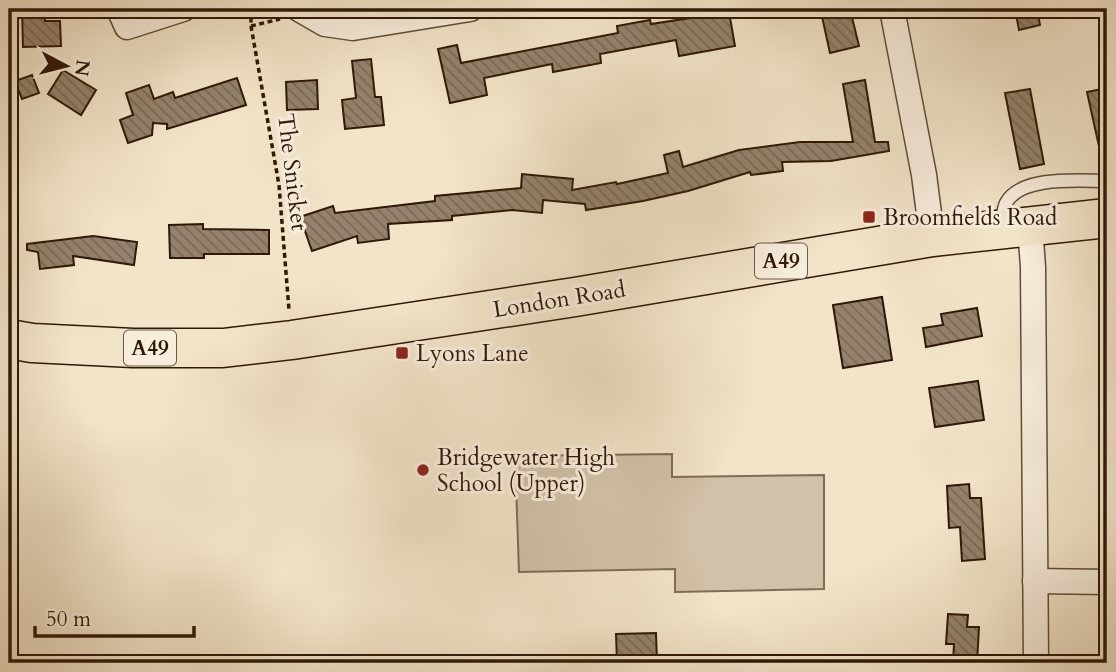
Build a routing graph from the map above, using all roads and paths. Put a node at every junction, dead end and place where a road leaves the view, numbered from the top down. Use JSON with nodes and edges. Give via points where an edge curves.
{"nodes":[{"id":1,"x":119,"y":9,"type":"edge"},
{"id":2,"x":183,"y":9,"type":"edge"},
{"id":3,"x":251,"y":9,"type":"edge"},
{"id":4,"x":299,"y":9,"type":"edge"},
{"id":5,"x":470,"y":9,"type":"edge"},
{"id":6,"x":892,"y":9,"type":"edge"},
{"id":7,"x":1107,"y":181,"type":"edge"},
{"id":8,"x":1107,"y":218,"type":"edge"},
{"id":9,"x":1015,"y":227,"type":"junction"},
{"id":10,"x":932,"y":237,"type":"junction"},
{"id":11,"x":9,"y":340,"type":"edge"},
{"id":12,"x":292,"y":340,"type":"junction"},
{"id":13,"x":1035,"y":581,"type":"junction"},
{"id":14,"x":1107,"y":582,"type":"edge"},
{"id":15,"x":1036,"y":663,"type":"edge"}],
"edges":[{"from":1,"to":2,"type":"street","via":[[127,27]]},
{"from":3,"to":12,"type":"path","name":"The Snicket","via":[[279,185]]},
{"from":4,"to":5,"type":"street","via":[[324,24],[353,29]]},
{"from":6,"to":10,"type":"street"},
{"from":7,"to":9,"type":"lane","via":[[1024,187],[1006,204]]},
{"from":8,"to":9,"type":"highway","name":"London Road","number":"A49"},
{"from":9,"to":10,"type":"highway","name":"London Road","number":"A49"},
{"from":9,"to":13,"type":"street","via":[[1033,267]]},
{"from":10,"to":12,"type":"highway","name":"London Road","number":"A49"},
{"from":11,"to":12,"type":"highway","name":"London Road","number":"A49","via":[[133,348],[223,348]]},
{"from":13,"to":14,"type":"street"},
{"from":13,"to":15,"type":"street"}]}
